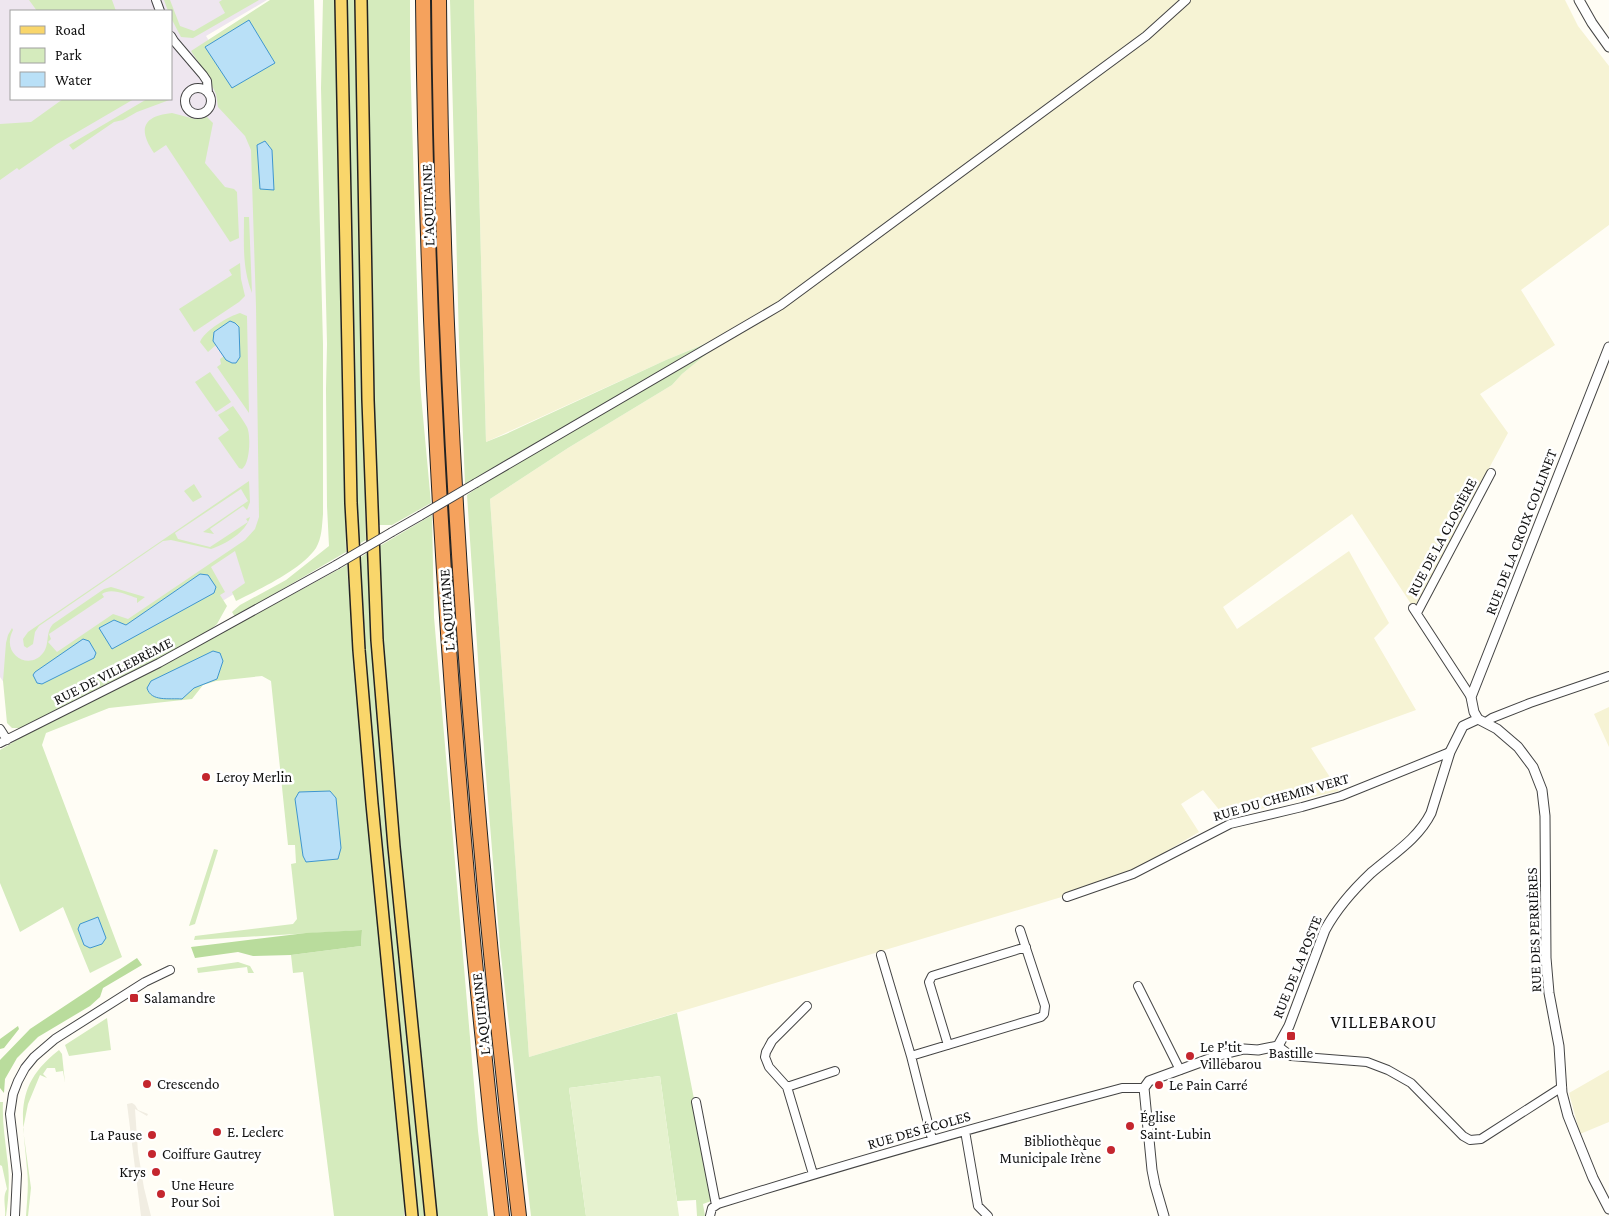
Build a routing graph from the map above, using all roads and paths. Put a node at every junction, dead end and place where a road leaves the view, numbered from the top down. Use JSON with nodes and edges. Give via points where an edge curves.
{"nodes":[{"id":1,"x":341,"y":0,"type":"edge"},
{"id":2,"x":361,"y":0,"type":"edge"},
{"id":3,"x":423,"y":0,"type":"edge"},
{"id":4,"x":439,"y":0,"type":"edge"},
{"id":5,"x":1186,"y":0,"type":"edge"},
{"id":6,"x":1580,"y":0,"type":"edge"},
{"id":7,"x":172,"y":38,"type":"edge"},
{"id":8,"x":1609,"y":47,"type":"edge"},
{"id":9,"x":198,"y":69,"type":"junction"},
{"id":10,"x":198,"y":88,"type":"junction"},
{"id":11,"x":208,"y":93,"type":"junction"},
{"id":12,"x":1609,"y":347,"type":"edge"},
{"id":13,"x":1491,"y":473,"type":"dead end"},
{"id":14,"x":1609,"y":676,"type":"edge"},
{"id":15,"x":1471,"y":697,"type":"junction"},
{"id":16,"x":1482,"y":720,"type":"junction"},
{"id":17,"x":0,"y":729,"type":"edge"},
{"id":18,"x":3,"y":741,"type":"edge"},
{"id":19,"x":1450,"y":752,"type":"junction"},
{"id":20,"x":1068,"y":897,"type":"dead end"},
{"id":21,"x":1020,"y":930,"type":"dead end"},
{"id":22,"x":1026,"y":947,"type":"junction"},
{"id":23,"x":881,"y":955,"type":"dead end"},
{"id":24,"x":170,"y":970,"type":"dead end"},
{"id":25,"x":1138,"y":986,"type":"dead end"},
{"id":26,"x":807,"y":1006,"type":"dead end"},
{"id":27,"x":948,"y":1045,"type":"junction"},
{"id":28,"x":1278,"y":1046,"type":"junction"},
{"id":29,"x":911,"y":1056,"type":"junction"},
{"id":30,"x":1180,"y":1070,"type":"junction"},
{"id":31,"x":835,"y":1071,"type":"dead end"},
{"id":32,"x":787,"y":1087,"type":"junction"},
{"id":33,"x":1562,"y":1087,"type":"junction"},
{"id":34,"x":1144,"y":1088,"type":"junction"},
{"id":35,"x":696,"y":1102,"type":"dead end"},
{"id":36,"x":965,"y":1130,"type":"junction"},
{"id":37,"x":932,"y":1139,"type":"junction"},
{"id":38,"x":813,"y":1174,"type":"junction"},
{"id":39,"x":716,"y":1205,"type":"junction"},
{"id":40,"x":1609,"y":1209,"type":"edge"},
{"id":41,"x":15,"y":1216,"type":"edge"},
{"id":42,"x":412,"y":1216,"type":"edge"},
{"id":43,"x":431,"y":1216,"type":"edge"},
{"id":44,"x":502,"y":1216,"type":"edge"},
{"id":45,"x":519,"y":1216,"type":"edge"},
{"id":46,"x":710,"y":1216,"type":"edge"},
{"id":47,"x":988,"y":1216,"type":"edge"},
{"id":48,"x":1164,"y":1216,"type":"edge"}],
"edges":[{"from":1,"to":42,"type":"main road","via":[[351,503],[359,650]]},
{"from":2,"to":43,"type":"main road","via":[[368,400],[377,640]]},
{"from":3,"to":44,"type":"highway","name":"L'AQUITAINE","via":[[432,354],[449,644],[469,902]]},
{"from":4,"to":45,"type":"highway","name":"L'AQUITAINE","via":[[447,306],[464,616],[482,864]]},
{"from":5,"to":18,"type":"street","name":"RUE DE VILLEBRÈME","bridge":true,"via":[[1146,36],[781,305],[336,565],[132,678]]},
{"from":6,"to":8,"type":"street"},
{"from":7,"to":9,"type":"street"},
{"from":9,"to":10,"type":"street"},
{"from":9,"to":11,"type":"street","via":[[207,81]]},
{"from":10,"to":11,"type":"street"},
{"from":10,"to":11,"type":"street","via":[[188,93],[185,101],[194,114],[209,108]]},
{"from":12,"to":15,"type":"street","name":"RUE DE LA CROIX COLLINET"},
{"from":13,"to":15,"type":"street","name":"RUE DE LA CLOSIÈRE","via":[[1415,611]]},
{"from":14,"to":16,"type":"street"},
{"from":15,"to":16,"type":"street","via":[[1474,712]]},
{"from":16,"to":19,"type":"street","name":"RUE DE LA POSTE","via":[[1463,726]]},
{"from":16,"to":33,"type":"street","name":"RUE DES PERRIÈRES","via":[[1526,757],[1543,795],[1546,958]]},
{"from":17,"to":18,"type":"street"},
{"from":19,"to":20,"type":"street","name":"RUE DU CHEMIN VERT","via":[[1332,799],[1230,824],[1133,874]]},
{"from":19,"to":28,"type":"street","name":"RUE DE LA POSTE","via":[[1427,822],[1412,840],[1371,873],[1333,915]]},
{"from":21,"to":22,"type":"street"},
{"from":22,"to":27,"type":"street","via":[[1044,1014]]},
{"from":22,"to":27,"type":"street","via":[[930,978]]},
{"from":23,"to":29,"type":"street"},
{"from":24,"to":41,"type":"street","via":[[144,982],[55,1039],[25,1068],[13,1094],[10,1114],[17,1174]]},
{"from":25,"to":30,"type":"street"},
{"from":26,"to":32,"type":"street","via":[[772,1041],[766,1052],[770,1067]]},
{"from":27,"to":29,"type":"street"},
{"from":28,"to":30,"type":"street","via":[[1244,1049]]},
{"from":28,"to":33,"type":"street","via":[[1291,1056],[1367,1062],[1388,1070],[1411,1083],[1470,1140],[1481,1138]]},
{"from":29,"to":37,"type":"street"},
{"from":30,"to":34,"type":"street","via":[[1149,1081]]},
{"from":31,"to":32,"type":"street"},
{"from":32,"to":38,"type":"street"},
{"from":33,"to":40,"type":"street","name":"RUE DES PERRIÈRES","via":[[1568,1116]]},
{"from":34,"to":36,"type":"street","name":"RUE DES ÉCOLES","via":[[1122,1088]]},
{"from":34,"to":48,"type":"street","via":[[1152,1170]]},
{"from":35,"to":39,"type":"street"},
{"from":36,"to":37,"type":"street","name":"RUE DES ÉCOLES"},
{"from":36,"to":47,"type":"street","via":[[978,1206]]},
{"from":37,"to":38,"type":"street","name":"RUE DES ÉCOLES"},
{"from":38,"to":39,"type":"street","name":"RUE DES ÉCOLES"},
{"from":39,"to":46,"type":"street"}]}
